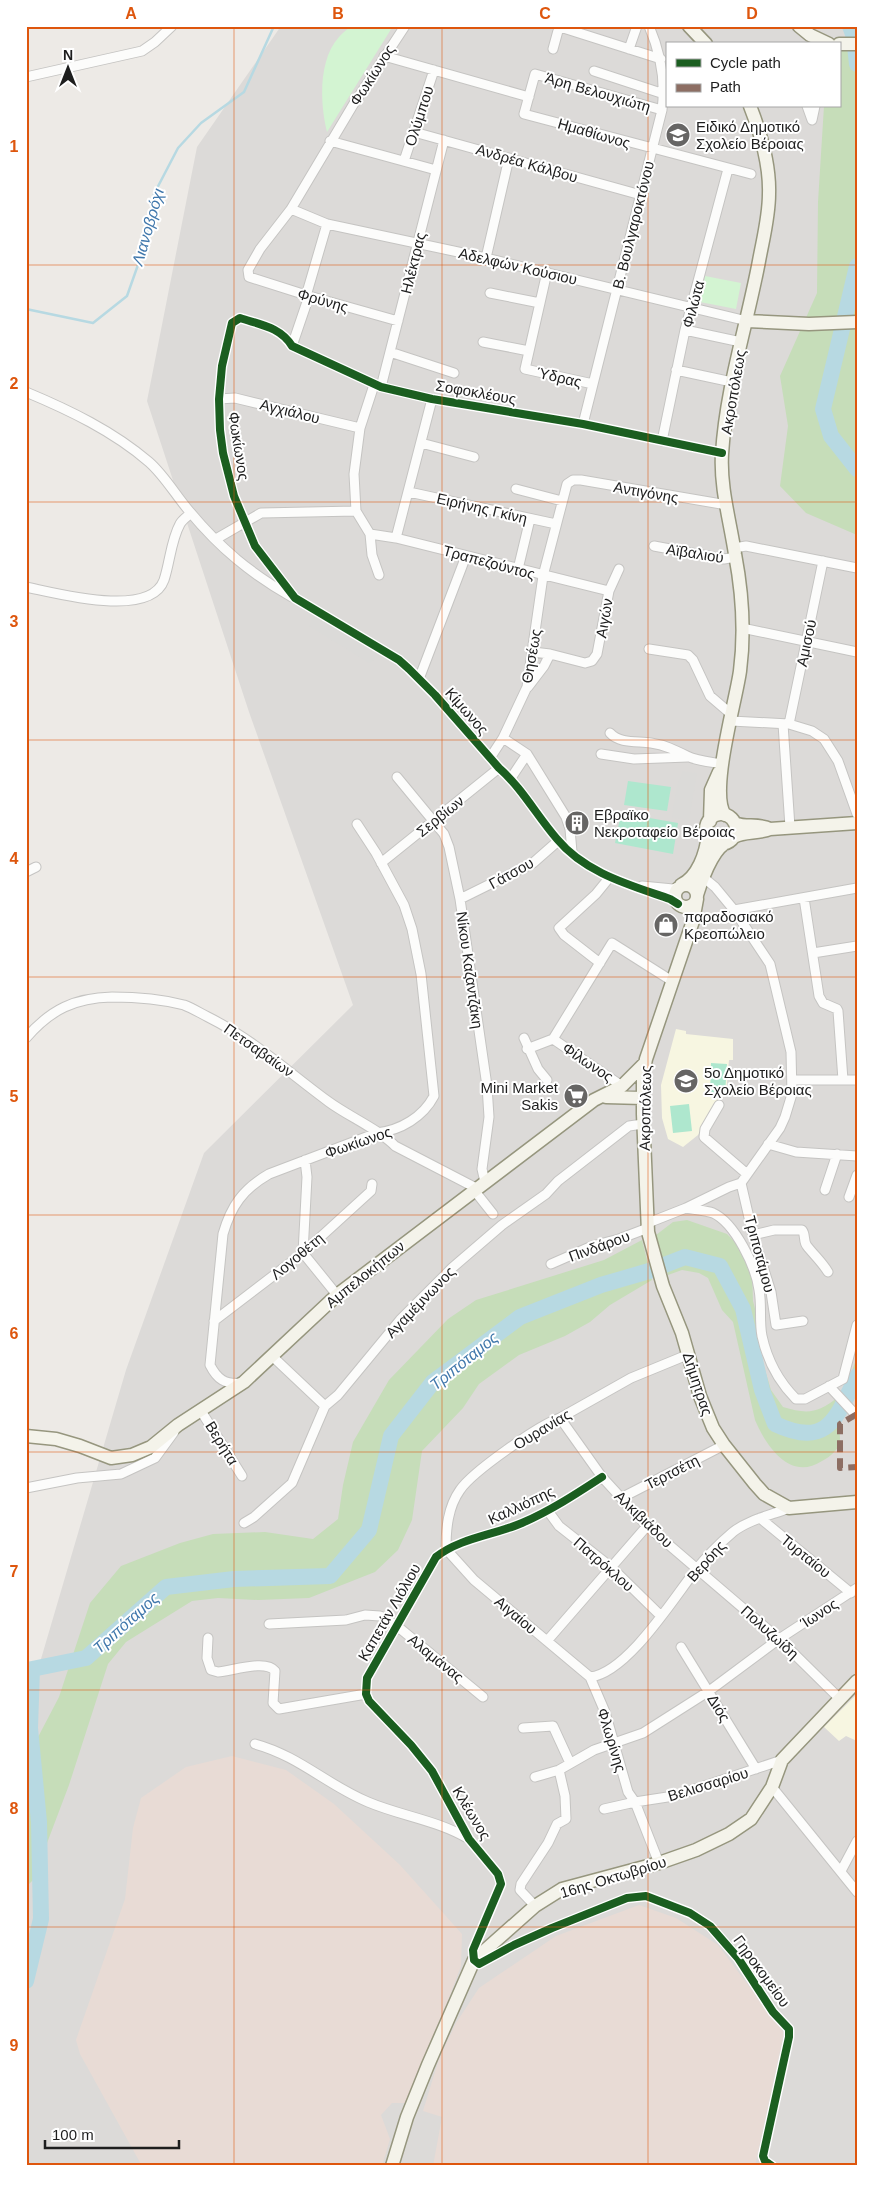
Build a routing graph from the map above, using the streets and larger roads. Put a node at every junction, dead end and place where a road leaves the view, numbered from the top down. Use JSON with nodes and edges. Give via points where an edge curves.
{"nodes":[{"id":1,"x":172,"y":26,"type":"edge"},
{"id":2,"x":405,"y":26,"type":"edge"},
{"id":3,"x":637,"y":26,"type":"edge"},
{"id":4,"x":649,"y":26,"type":"edge"},
{"id":5,"x":689,"y":26,"type":"edge"},
{"id":6,"x":799,"y":26,"type":"edge"},
{"id":7,"x":558,"y":27,"type":"edge"},
{"id":8,"x":704,"y":42,"type":"edge"},
{"id":9,"x":821,"y":42,"type":"edge"},
{"id":10,"x":840,"y":44,"type":"edge"},
{"id":11,"x":857,"y":44,"type":"edge"},
{"id":12,"x":553,"y":49,"type":"dead end"},
{"id":13,"x":629,"y":49,"type":"junction"},
{"id":14,"x":384,"y":56,"type":"junction"},
{"id":15,"x":661,"y":59,"type":"junction"},
{"id":16,"x":434,"y":70,"type":"junction"},
{"id":17,"x":594,"y":70,"type":"dead end"},
{"id":18,"x":26,"y":77,"type":"edge"},
{"id":19,"x":664,"y":94,"type":"junction"},
{"id":20,"x":529,"y":97,"type":"junction"},
{"id":21,"x":751,"y":108,"type":"edge"},
{"id":22,"x":808,"y":108,"type":"edge"},
{"id":23,"x":815,"y":108,"type":"edge"},
{"id":24,"x":662,"y":110,"type":"junction"},
{"id":25,"x":414,"y":132,"type":"junction"},
{"id":26,"x":444,"y":140,"type":"junction"},
{"id":27,"x":330,"y":141,"type":"junction"},
{"id":28,"x":652,"y":149,"type":"junction"},
{"id":29,"x":509,"y":158,"type":"junction"},
{"id":30,"x":404,"y":161,"type":"junction"},
{"id":31,"x":728,"y":169,"type":"junction"},
{"id":32,"x":436,"y":170,"type":"junction"},
{"id":33,"x":751,"y":174,"type":"dead end"},
{"id":34,"x":641,"y":195,"type":"junction"},
{"id":35,"x":291,"y":209,"type":"junction"},
{"id":36,"x":327,"y":224,"type":"junction"},
{"id":37,"x":417,"y":244,"type":"junction"},
{"id":38,"x":486,"y":258,"type":"junction"},
{"id":39,"x":547,"y":272,"type":"junction"},
{"id":40,"x":249,"y":277,"type":"joint"},
{"id":41,"x":618,"y":288,"type":"junction"},
{"id":42,"x":490,"y":293,"type":"dead end"},
{"id":43,"x":307,"y":296,"type":"junction"},
{"id":44,"x":540,"y":303,"type":"junction"},
{"id":45,"x":693,"y":306,"type":"junction"},
{"id":46,"x":240,"y":318,"type":"joint"},
{"id":47,"x":398,"y":321,"type":"junction"},
{"id":48,"x":747,"y":321,"type":"junction"},
{"id":49,"x":857,"y":322,"type":"edge"},
{"id":50,"x":686,"y":330,"type":"junction"},
{"id":51,"x":483,"y":342,"type":"dead end"},
{"id":52,"x":742,"y":342,"type":"junction"},
{"id":53,"x":292,"y":346,"type":"junction"},
{"id":54,"x":529,"y":351,"type":"junction"},
{"id":55,"x":390,"y":352,"type":"junction"},
{"id":56,"x":676,"y":370,"type":"junction"},
{"id":57,"x":454,"y":373,"type":"dead end"},
{"id":58,"x":732,"y":382,"type":"junction"},
{"id":59,"x":594,"y":384,"type":"junction"},
{"id":60,"x":377,"y":386,"type":"junction"},
{"id":61,"x":26,"y":392,"type":"edge"},
{"id":62,"x":219,"y":399,"type":"junction"},
{"id":63,"x":432,"y":399,"type":"junction"},
{"id":64,"x":583,"y":424,"type":"junction"},
{"id":65,"x":360,"y":428,"type":"junction"},
{"id":66,"x":662,"y":441,"type":"junction"},
{"id":67,"x":421,"y":443,"type":"junction"},
{"id":68,"x":722,"y":453,"type":"junction"},
{"id":69,"x":474,"y":457,"type":"dead end"},
{"id":70,"x":516,"y":489,"type":"dead end"},
{"id":71,"x":409,"y":492,"type":"junction"},
{"id":72,"x":562,"y":501,"type":"junction"},
{"id":73,"x":727,"y":504,"type":"junction"},
{"id":74,"x":356,"y":511,"type":"junction"},
{"id":75,"x":191,"y":513,"type":"junction"},
{"id":76,"x":530,"y":519,"type":"junction"},
{"id":77,"x":244,"y":523,"type":"junction"},
{"id":78,"x":556,"y":524,"type":"junction"},
{"id":79,"x":370,"y":534,"type":"junction"},
{"id":80,"x":396,"y":538,"type":"junction"},
{"id":81,"x":216,"y":539,"type":"junction"},
{"id":82,"x":654,"y":546,"type":"dead end"},
{"id":83,"x":735,"y":553,"type":"junction"},
{"id":84,"x":466,"y":556,"type":"junction"},
{"id":85,"x":823,"y":561,"type":"junction"},
{"id":86,"x":857,"y":568,"type":"edge"},
{"id":87,"x":619,"y":569,"type":"dead end"},
{"id":88,"x":518,"y":570,"type":"junction"},
{"id":89,"x":379,"y":576,"type":"dead end"},
{"id":90,"x":544,"y":576,"type":"junction"},
{"id":91,"x":26,"y":587,"type":"edge"},
{"id":92,"x":609,"y":591,"type":"junction"},
{"id":93,"x":295,"y":598,"type":"junction"},
{"id":94,"x":742,"y":628,"type":"junction"},
{"id":95,"x":807,"y":642,"type":"junction"},
{"id":96,"x":649,"y":649,"type":"dead end"},
{"id":97,"x":533,"y":652,"type":"junction"},
{"id":98,"x":857,"y":652,"type":"edge"},
{"id":99,"x":550,"y":654,"type":"junction"},
{"id":100,"x":419,"y":679,"type":"junction"},
{"id":101,"x":527,"y":687,"type":"junction"},
{"id":102,"x":731,"y":717,"type":"junction"},
{"id":103,"x":786,"y":724,"type":"junction"},
{"id":104,"x":610,"y":733,"type":"dead end"},
{"id":105,"x":503,"y":738,"type":"junction"},
{"id":106,"x":527,"y":754,"type":"junction"},
{"id":107,"x":601,"y":754,"type":"dead end"},
{"id":108,"x":688,"y":757,"type":"junction"},
{"id":109,"x":490,"y":758,"type":"junction"},
{"id":110,"x":721,"y":767,"type":"junction"},
{"id":111,"x":499,"y":768,"type":"junction"},
{"id":112,"x":398,"y":776,"type":"dead end"},
{"id":113,"x":511,"y":778,"type":"junction"},
{"id":114,"x":857,"y":814,"type":"edge"},
{"id":115,"x":730,"y":819,"type":"junction"},
{"id":116,"x":710,"y":820,"type":"junction"},
{"id":117,"x":434,"y":821,"type":"junction"},
{"id":118,"x":857,"y":823,"type":"edge"},
{"id":119,"x":357,"y":824,"type":"dead end"},
{"id":120,"x":790,"y":827,"type":"junction"},
{"id":121,"x":770,"y":828,"type":"junction"},
{"id":122,"x":708,"y":835,"type":"junction"},
{"id":123,"x":558,"y":841,"type":"junction"},
{"id":124,"x":729,"y":841,"type":"junction"},
{"id":125,"x":572,"y":852,"type":"junction"},
{"id":126,"x":381,"y":863,"type":"junction"},
{"id":127,"x":36,"y":867,"type":"dead end"},
{"id":128,"x":26,"y":872,"type":"edge"},
{"id":129,"x":609,"y":878,"type":"junction"},
{"id":130,"x":704,"y":878,"type":"junction"},
{"id":131,"x":632,"y":885,"type":"junction"},
{"id":132,"x":680,"y":886,"type":"junction"},
{"id":133,"x":857,"y":888,"type":"edge"},
{"id":134,"x":697,"y":897,"type":"junction"},
{"id":135,"x":804,"y":898,"type":"junction"},
{"id":136,"x":460,"y":900,"type":"junction"},
{"id":137,"x":678,"y":905,"type":"junction"},
{"id":138,"x":734,"y":910,"type":"junction"},
{"id":139,"x":688,"y":931,"type":"junction"},
{"id":140,"x":857,"y":946,"type":"edge"},
{"id":141,"x":813,"y":953,"type":"junction"},
{"id":142,"x":600,"y":963,"type":"junction"},
{"id":143,"x":672,"y":981,"type":"junction"},
{"id":144,"x":26,"y":1038,"type":"edge"},
{"id":145,"x":524,"y":1038,"type":"dead end"},
{"id":146,"x":553,"y":1040,"type":"junction"},
{"id":147,"x":527,"y":1049,"type":"junction"},
{"id":148,"x":644,"y":1063,"type":"junction"},
{"id":149,"x":547,"y":1080,"type":"dead end"},
{"id":150,"x":793,"y":1080,"type":"junction"},
{"id":151,"x":843,"y":1080,"type":"junction"},
{"id":152,"x":857,"y":1080,"type":"edge"},
{"id":153,"x":622,"y":1086,"type":"junction"},
{"id":154,"x":639,"y":1094,"type":"junction"},
{"id":155,"x":596,"y":1099,"type":"junction"},
{"id":156,"x":720,"y":1105,"type":"dead end"},
{"id":157,"x":643,"y":1119,"type":"junction"},
{"id":158,"x":377,"y":1133,"type":"junction"},
{"id":159,"x":768,"y":1144,"type":"junction"},
{"id":160,"x":837,"y":1154,"type":"junction"},
{"id":161,"x":857,"y":1156,"type":"edge"},
{"id":162,"x":305,"y":1160,"type":"junction"},
{"id":163,"x":747,"y":1174,"type":"junction"},
{"id":164,"x":857,"y":1175,"type":"edge"},
{"id":165,"x":741,"y":1183,"type":"junction"},
{"id":166,"x":372,"y":1184,"type":"dead end"},
{"id":167,"x":478,"y":1187,"type":"junction"},
{"id":168,"x":825,"y":1190,"type":"dead end"},
{"id":169,"x":849,"y":1197,"type":"dead end"},
{"id":170,"x":686,"y":1208,"type":"junction"},
{"id":171,"x":493,"y":1214,"type":"dead end"},
{"id":172,"x":648,"y":1228,"type":"junction"},
{"id":173,"x":753,"y":1234,"type":"junction"},
{"id":174,"x":303,"y":1253,"type":"junction"},
{"id":175,"x":551,"y":1264,"type":"dead end"},
{"id":176,"x":828,"y":1272,"type":"dead end"},
{"id":177,"x":336,"y":1295,"type":"junction"},
{"id":178,"x":214,"y":1321,"type":"junction"},
{"id":179,"x":803,"y":1321,"type":"dead end"},
{"id":180,"x":857,"y":1325,"type":"edge"},
{"id":181,"x":687,"y":1355,"type":"junction"},
{"id":182,"x":272,"y":1356,"type":"junction"},
{"id":183,"x":244,"y":1382,"type":"junction"},
{"id":184,"x":829,"y":1386,"type":"junction"},
{"id":185,"x":325,"y":1406,"type":"junction"},
{"id":186,"x":201,"y":1411,"type":"junction"},
{"id":187,"x":856,"y":1415,"type":"dead end"},
{"id":188,"x":560,"y":1418,"type":"junction"},
{"id":189,"x":178,"y":1426,"type":"junction"},
{"id":190,"x":26,"y":1436,"type":"edge"},
{"id":191,"x":724,"y":1446,"type":"junction"},
{"id":192,"x":242,"y":1476,"type":"dead end"},
{"id":193,"x":602,"y":1478,"type":"junction"},
{"id":194,"x":26,"y":1488,"type":"edge"},
{"id":195,"x":621,"y":1498,"type":"junction"},
{"id":196,"x":857,"y":1502,"type":"edge"},
{"id":197,"x":789,"y":1508,"type":"junction"},
{"id":198,"x":548,"y":1510,"type":"junction"},
{"id":199,"x":760,"y":1518,"type":"junction"},
{"id":200,"x":244,"y":1523,"type":"dead end"},
{"id":201,"x":647,"y":1526,"type":"junction"},
{"id":202,"x":446,"y":1549,"type":"junction"},
{"id":203,"x":611,"y":1567,"type":"junction"},
{"id":204,"x":697,"y":1568,"type":"junction"},
{"id":205,"x":854,"y":1590,"type":"edge"},
{"id":206,"x":660,"y":1616,"type":"junction"},
{"id":207,"x":270,"y":1624,"type":"dead end"},
{"id":208,"x":397,"y":1626,"type":"junction"},
{"id":209,"x":208,"y":1638,"type":"dead end"},
{"id":210,"x":779,"y":1639,"type":"junction"},
{"id":211,"x":547,"y":1641,"type":"junction"},
{"id":212,"x":681,"y":1648,"type":"dead end"},
{"id":213,"x":590,"y":1677,"type":"junction"},
{"id":214,"x":857,"y":1681,"type":"edge"},
{"id":215,"x":709,"y":1691,"type":"junction"},
{"id":216,"x":366,"y":1694,"type":"junction"},
{"id":217,"x":484,"y":1697,"type":"dead end"},
{"id":218,"x":840,"y":1698,"type":"junction"},
{"id":219,"x":523,"y":1728,"type":"dead end"},
{"id":220,"x":255,"y":1744,"type":"dead end"},
{"id":221,"x":613,"y":1744,"type":"junction"},
{"id":222,"x":782,"y":1760,"type":"junction"},
{"id":223,"x":570,"y":1763,"type":"junction"},
{"id":224,"x":559,"y":1770,"type":"junction"},
{"id":225,"x":756,"y":1770,"type":"junction"},
{"id":226,"x":535,"y":1777,"type":"dead end"},
{"id":227,"x":772,"y":1787,"type":"junction"},
{"id":228,"x":635,"y":1802,"type":"junction"},
{"id":229,"x":604,"y":1809,"type":"dead end"},
{"id":230,"x":469,"y":1839,"type":"junction"},
{"id":231,"x":857,"y":1841,"type":"edge"},
{"id":232,"x":659,"y":1863,"type":"junction"},
{"id":233,"x":841,"y":1871,"type":"junction"},
{"id":234,"x":857,"y":1892,"type":"edge"},
{"id":235,"x":535,"y":1906,"type":"junction"},
{"id":236,"x":474,"y":1960,"type":"junction"},
{"id":237,"x":392,"y":2166,"type":"edge"},
{"id":238,"x":772,"y":2166,"type":"edge"}],
"edges":[{"from":1,"to":18,"type":"street","via":[[142,51]]},
{"from":2,"to":14,"type":"street","name":"Φωκίωνος"},
{"from":3,"to":13,"type":"street"},
{"from":4,"to":15,"type":"street","name":"Β. Βουλγαροκτόνου"},
{"from":5,"to":8,"type":"street"},
{"from":6,"to":9,"type":"street"},
{"from":7,"to":12,"type":"street"},
{"from":7,"to":13,"type":"street"},
{"from":10,"to":11,"type":"street"},
{"from":13,"to":15,"type":"street"},
{"from":14,"to":16,"type":"street"},
{"from":14,"to":27,"type":"street","name":"Φωκίωνος"},
{"from":15,"to":19,"type":"street","name":"Β. Βουλγαροκτόνου"},
{"from":16,"to":20,"type":"street"},
{"from":16,"to":25,"type":"street","name":"Ολύμπου"},
{"from":17,"to":19,"type":"street"},
{"from":19,"to":24,"type":"street","name":"Β. Βουλγαροκτόνου"},
{"from":20,"to":24,"type":"street","name":"Άρη Βελουχιώτη","via":[[535,74]]},
{"from":20,"to":28,"type":"street","name":"Ημαθίωνος","via":[[524,114]]},
{"from":21,"to":48,"type":"street","name":"Ακροπόλεως","via":[[764,150],[769,194]]},
{"from":22,"to":23,"type":"street","via":[[812,120]]},
{"from":24,"to":28,"type":"street","name":"Β. Βουλγαροκτόνου"},
{"from":25,"to":26,"type":"street","name":"Ανδρέα Κάλβου"},
{"from":25,"to":30,"type":"street","name":"Ολύμπου"},
{"from":26,"to":29,"type":"street","name":"Ανδρέα Κάλβου"},
{"from":26,"to":32,"type":"street","name":"Ηλέκτρας"},
{"from":27,"to":30,"type":"street"},
{"from":27,"to":35,"type":"street","name":"Φωκίωνος"},
{"from":28,"to":31,"type":"street","name":"Ημαθίωνος"},
{"from":28,"to":34,"type":"street","name":"Β. Βουλγαροκτόνου"},
{"from":29,"to":34,"type":"street","name":"Ανδρέα Κάλβου"},
{"from":29,"to":38,"type":"street"},
{"from":30,"to":32,"type":"street"},
{"from":31,"to":33,"type":"street","name":"Ημαθίωνος"},
{"from":31,"to":45,"type":"street","name":"Φιλώτα"},
{"from":32,"to":37,"type":"street","name":"Ηλέκτρας"},
{"from":34,"to":41,"type":"street","name":"Β. Βουλγαροκτόνου"},
{"from":35,"to":36,"type":"street","name":"Αδελφών Κούσιου"},
{"from":35,"to":40,"type":"street","name":"Φωκίωνος","via":[[260,249],[248,270]]},
{"from":36,"to":37,"type":"street","name":"Αδελφών Κούσιου"},
{"from":36,"to":43,"type":"street"},
{"from":37,"to":38,"type":"street","name":"Αδελφών Κούσιου"},
{"from":37,"to":47,"type":"street","name":"Ηλέκτρας"},
{"from":38,"to":39,"type":"street","name":"Αδελφών Κούσιου"},
{"from":39,"to":41,"type":"street","name":"Αδελφών Κούσιου"},
{"from":39,"to":44,"type":"street"},
{"from":40,"to":43,"type":"street","name":"Φρύνης"},
{"from":41,"to":45,"type":"street","name":"Αδελφών Κούσιου"},
{"from":41,"to":59,"type":"street","name":"Β. Βουλγαροκτόνου"},
{"from":42,"to":44,"type":"street"},
{"from":43,"to":47,"type":"street","name":"Φρύνης"},
{"from":43,"to":53,"type":"street"},
{"from":44,"to":54,"type":"street"},
{"from":45,"to":48,"type":"street","name":"Αδελφών Κούσιου"},
{"from":45,"to":50,"type":"street","name":"Φιλώτα"},
{"from":46,"to":53,"type":"street","name":"Σοφοκλέους","via":[[285,334]]},
{"from":46,"to":62,"type":"street","name":"Φωκίωνος","via":[[232,323],[222,366]]},
{"from":47,"to":55,"type":"street","name":"Ηλέκτρας"},
{"from":48,"to":49,"type":"street"},
{"from":48,"to":52,"type":"street","name":"Ακροπόλεως"},
{"from":50,"to":52,"type":"street"},
{"from":50,"to":56,"type":"street","name":"Φιλώτα"},
{"from":51,"to":54,"type":"street","name":"Ύδρας"},
{"from":52,"to":58,"type":"street","name":"Ακροπόλεως"},
{"from":53,"to":60,"type":"street","name":"Σοφοκλέους"},
{"from":54,"to":59,"type":"street","name":"Ύδρας","via":[[525,369]]},
{"from":55,"to":57,"type":"street"},
{"from":55,"to":60,"type":"street","name":"Ηλέκτρας"},
{"from":56,"to":58,"type":"street"},
{"from":56,"to":66,"type":"street","name":"Φιλώτα"},
{"from":58,"to":68,"type":"street","name":"Ακροπόλεως"},
{"from":59,"to":64,"type":"street","name":"Β. Βουλγαροκτόνου"},
{"from":60,"to":63,"type":"street","name":"Σοφοκλέους"},
{"from":60,"to":65,"type":"street","name":"Ηλέκτρας"},
{"from":61,"to":75,"type":"street","via":[[92,423],[134,449],[151,463]]},
{"from":62,"to":65,"type":"street","name":"Αγχιάλου","via":[[235,398]]},
{"from":62,"to":77,"type":"street","name":"Φωκίωνος","via":[[224,453]]},
{"from":63,"to":64,"type":"street","name":"Σοφοκλέους"},
{"from":63,"to":67,"type":"street"},
{"from":64,"to":66,"type":"street","name":"Σοφοκλέους"},
{"from":65,"to":74,"type":"street","name":"Ηλέκτρας","via":[[354,474]]},
{"from":66,"to":68,"type":"street","name":"Σοφοκλέους"},
{"from":67,"to":69,"type":"street"},
{"from":67,"to":71,"type":"street"},
{"from":68,"to":73,"type":"street","name":"Ακροπόλεως"},
{"from":70,"to":72,"type":"street"},
{"from":71,"to":76,"type":"street","name":"Ειρήνης Γκίνη"},
{"from":71,"to":80,"type":"street"},
{"from":72,"to":73,"type":"street","name":"Αντιγόνης","via":[[567,484],[581,480]]},
{"from":72,"to":78,"type":"street"},
{"from":73,"to":83,"type":"street","name":"Ακροπόλεως"},
{"from":74,"to":77,"type":"street","via":[[261,513]]},
{"from":74,"to":79,"type":"street","name":"Ηλέκτρας"},
{"from":75,"to":81,"type":"street"},
{"from":75,"to":91,"type":"street","via":[[180,524],[163,583],[156,593],[132,601],[80,597]]},
{"from":76,"to":78,"type":"street","name":"Ειρήνης Γκίνη"},
{"from":76,"to":88,"type":"street"},
{"from":77,"to":81,"type":"street"},
{"from":77,"to":93,"type":"street","name":"Κίμωνος","via":[[255,546]]},
{"from":78,"to":90,"type":"street"},
{"from":79,"to":80,"type":"street","name":"Τραπεζούντος"},
{"from":79,"to":89,"type":"street","name":"Ηλέκτρας","via":[[372,556]]},
{"from":80,"to":84,"type":"street","name":"Τραπεζούντος"},
{"from":81,"to":93,"type":"street","via":[[238,562]]},
{"from":82,"to":83,"type":"street","name":"Αϊβαλιού","via":[[724,559]]},
{"from":83,"to":85,"type":"street","name":"Αϊβαλιού","via":[[746,546]]},
{"from":83,"to":94,"type":"street","name":"Ακροπόλεως"},
{"from":84,"to":88,"type":"street","name":"Τραπεζούντος"},
{"from":84,"to":100,"type":"street"},
{"from":85,"to":86,"type":"street","name":"Αϊβαλιού"},
{"from":85,"to":95,"type":"street","name":"Αμισού"},
{"from":87,"to":92,"type":"street","name":"Αιγών"},
{"from":88,"to":90,"type":"street","name":"Τραπεζούντος"},
{"from":90,"to":92,"type":"street","name":"Τραπεζούντος"},
{"from":90,"to":97,"type":"street","name":"Θησέως"},
{"from":92,"to":99,"type":"street","name":"Αιγών","via":[[597,654],[592,661],[585,663]]},
{"from":93,"to":100,"type":"street","name":"Κίμωνος","via":[[398,660]]},
{"from":94,"to":95,"type":"street"},
{"from":94,"to":102,"type":"street","name":"Ακροπόλεως","via":[[740,671]]},
{"from":95,"to":98,"type":"street"},
{"from":95,"to":103,"type":"street","name":"Αμισού"},
{"from":96,"to":102,"type":"street","via":[[688,654],[710,696]]},
{"from":97,"to":99,"type":"street"},
{"from":97,"to":101,"type":"street","name":"Θησέως"},
{"from":99,"to":101,"type":"street"},
{"from":100,"to":109,"type":"street","name":"Κίμωνος"},
{"from":101,"to":105,"type":"street","name":"Θησέως"},
{"from":102,"to":103,"type":"street"},
{"from":102,"to":110,"type":"street","name":"Ακροπόλεως"},
{"from":103,"to":114,"type":"street","via":[[812,731],[824,739],[838,761]]},
{"from":103,"to":120,"type":"street","name":"Αμισού"},
{"from":104,"to":108,"type":"street","via":[[622,740],[679,750]]},
{"from":105,"to":106,"type":"street"},
{"from":105,"to":109,"type":"street","name":"Θησέως"},
{"from":106,"to":113,"type":"street"},
{"from":106,"to":125,"type":"street","via":[[566,817]]},
{"from":107,"to":108,"type":"street","via":[[634,759]]},
{"from":108,"to":110,"type":"street"},
{"from":109,"to":111,"type":"street","name":"Κίμωνος"},
{"from":110,"to":115,"type":"street","name":"Ακροπόλεως","via":[[721,804]]},
{"from":110,"to":116,"type":"street","name":"Ακροπόλεως","via":[[711,790]]},
{"from":111,"to":113,"type":"street","name":"Κίμωνος"},
{"from":111,"to":117,"type":"street","name":"Σερβίων"},
{"from":112,"to":117,"type":"street","name":"Νίκου Καζαντζάκη"},
{"from":113,"to":123,"type":"street","name":"Κίμωνος"},
{"from":115,"to":116,"type":"street","via":[[716,815]]},
{"from":115,"to":121,"type":"street","via":[[742,825]]},
{"from":115,"to":124,"type":"street","via":[[736,830]]},
{"from":116,"to":122,"type":"street"},
{"from":117,"to":126,"type":"street","name":"Σερβίων"},
{"from":117,"to":136,"type":"street","name":"Νίκου Καζαντζάκη","via":[[449,847]]},
{"from":118,"to":120,"type":"street"},
{"from":119,"to":126,"type":"street","name":"Φωκίωνος"},
{"from":120,"to":121,"type":"street"},
{"from":121,"to":124,"type":"street","via":[[760,833],[738,835]]},
{"from":122,"to":124,"type":"street","via":[[714,842]]},
{"from":122,"to":132,"type":"street","via":[[697,869]]},
{"from":123,"to":125,"type":"street","name":"Κίμωνος"},
{"from":123,"to":136,"type":"street","name":"Γάτσου","via":[[533,863]]},
{"from":124,"to":130,"type":"street","name":"Ακροπόλεως","via":[[719,849]]},
{"from":125,"to":129,"type":"street","name":"Κίμωνος"},
{"from":126,"to":158,"type":"street","name":"Φωκίωνος","via":[[404,905],[416,945],[422,974],[434,1096],[428,1108],[418,1116],[392,1131]]},
{"from":127,"to":128,"type":"street"},
{"from":129,"to":131,"type":"street","name":"Κίμωνος"},
{"from":129,"to":142,"type":"street","via":[[559,928]]},
{"from":130,"to":134,"type":"street","name":"Ακροπόλεως"},
{"from":130,"to":138,"type":"street","via":[[716,887]]},
{"from":131,"to":132,"type":"street","name":"Κίμωνος","via":[[673,889]]},
{"from":131,"to":137,"type":"street","name":"Κίμωνος"},
{"from":132,"to":134,"type":"street","via":[[692,886]]},
{"from":132,"to":137,"type":"street","via":[[674,897]]},
{"from":133,"to":135,"type":"street"},
{"from":134,"to":137,"type":"street","via":[[690,907]]},
{"from":134,"to":139,"type":"street","name":"Ακροπόλεως"},
{"from":135,"to":138,"type":"street"},
{"from":135,"to":141,"type":"street"},
{"from":136,"to":167,"type":"street","name":"Νίκου Καζαντζάκη","via":[[488,1098],[489,1117]]},
{"from":137,"to":139,"type":"street"},
{"from":138,"to":150,"type":"street","via":[[772,969],[791,1052]]},
{"from":139,"to":143,"type":"street","name":"Ακροπόλεως"},
{"from":140,"to":141,"type":"street"},
{"from":141,"to":151,"type":"street","via":[[820,1000],[838,1012]]},
{"from":142,"to":143,"type":"street","via":[[612,943]]},
{"from":142,"to":146,"type":"street"},
{"from":143,"to":148,"type":"street","name":"Ακροπόλεως"},
{"from":144,"to":158,"type":"street","name":"Πετσαβαίων","via":[[56,1011],[88,998],[129,997],[186,1006],[258,1046],[330,1103]]},
{"from":145,"to":147,"type":"street"},
{"from":146,"to":147,"type":"street"},
{"from":146,"to":153,"type":"street","name":"Φίλωνος"},
{"from":147,"to":149,"type":"street"},
{"from":148,"to":153,"type":"street"},
{"from":148,"to":154,"type":"street","name":"Ακροπόλεως"},
{"from":150,"to":151,"type":"street"},
{"from":150,"to":159,"type":"street","via":[[785,1116]]},
{"from":151,"to":152,"type":"street"},
{"from":153,"to":154,"type":"street"},
{"from":153,"to":155,"type":"street","name":"Αμπελοκήπων"},
{"from":154,"to":155,"type":"street"},
{"from":154,"to":157,"type":"street","name":"Ακροπόλεως"},
{"from":155,"to":167,"type":"street","name":"Αμπελοκήπων"},
{"from":156,"to":163,"type":"street","via":[[705,1129],[704,1137]]},
{"from":157,"to":172,"type":"street","name":"Ακροπόλεως"},
{"from":157,"to":185,"type":"street","name":"Αγαμέμνωνος","via":[[626,1128],[558,1181],[452,1268],[412,1307],[341,1392]]},
{"from":158,"to":162,"type":"street","name":"Φωκίωνος"},
{"from":158,"to":167,"type":"street","name":"Πετσαβαίων","via":[[386,1136],[395,1146]]},
{"from":159,"to":160,"type":"street","via":[[796,1152]]},
{"from":159,"to":163,"type":"street"},
{"from":160,"to":161,"type":"street"},
{"from":160,"to":168,"type":"street"},
{"from":162,"to":174,"type":"street"},
{"from":162,"to":178,"type":"street","name":"Φωκίωνος","via":[[254,1182],[229,1213],[222,1234]]},
{"from":163,"to":165,"type":"street"},
{"from":164,"to":169,"type":"street"},
{"from":165,"to":170,"type":"street","name":"Πινδάρου"},
{"from":165,"to":173,"type":"street","name":"Τριποτάμου"},
{"from":166,"to":174,"type":"street","name":"Λογοθέτη","via":[[371,1191]]},
{"from":167,"to":171,"type":"street"},
{"from":167,"to":177,"type":"street","name":"Αμπελοκήπων"},
{"from":170,"to":172,"type":"street","name":"Πινδάρου"},
{"from":170,"to":184,"type":"street","name":"Τριποτάμου","via":[[707,1211],[720,1218],[748,1255],[759,1289],[762,1335],[767,1353],[787,1389],[796,1399],[802,1400]]},
{"from":172,"to":175,"type":"street","name":"Πινδάρου","via":[[592,1246]]},
{"from":172,"to":181,"type":"street","name":"Δήμητρας","via":[[663,1286],[682,1332]]},
{"from":173,"to":176,"type":"street","via":[[802,1230],[806,1244]]},
{"from":173,"to":179,"type":"street","name":"Τριποτάμου","via":[[771,1292],[776,1325]]},
{"from":174,"to":177,"type":"street"},
{"from":174,"to":178,"type":"street","name":"Λογοθέτη"},
{"from":177,"to":182,"type":"street","name":"Αμπελοκήπων"},
{"from":178,"to":183,"type":"street","name":"Φωκίωνος","via":[[210,1365],[220,1380],[235,1384]]},
{"from":180,"to":184,"type":"street","name":"Τριποτάμου","via":[[843,1378]]},
{"from":181,"to":188,"type":"street","name":"Ουρανίας","via":[[632,1378]]},
{"from":181,"to":191,"type":"street","name":"Δήμητρας","via":[[713,1428]]},
{"from":182,"to":183,"type":"street","name":"Αμπελοκήπων"},
{"from":182,"to":185,"type":"street"},
{"from":183,"to":186,"type":"street","name":"Αμπελοκήπων"},
{"from":184,"to":187,"type":"street"},
{"from":185,"to":200,"type":"street","name":"Αγαμέμνωνος","via":[[292,1482]]},
{"from":186,"to":189,"type":"street","name":"Αμπελοκήπων"},
{"from":186,"to":192,"type":"street","name":"Βερήτα"},
{"from":188,"to":193,"type":"street","name":"Αλκιβιάδου"},
{"from":188,"to":202,"type":"street","name":"Ουρανίας","via":[[548,1422],[494,1460],[460,1489],[446,1527]]},
{"from":189,"to":190,"type":"street","name":"Αμπελοκήπων","via":[[151,1447],[132,1455],[111,1458],[80,1446]]},
{"from":189,"to":194,"type":"street","via":[[162,1450],[146,1464],[121,1474]]},
{"from":191,"to":195,"type":"street","name":"Τερτσέτη"},
{"from":191,"to":197,"type":"street","name":"Δήμητρας","via":[[764,1494]]},
{"from":193,"to":195,"type":"street","name":"Αλκιβιάδου"},
{"from":193,"to":198,"type":"street","name":"Καλλιόπης"},
{"from":195,"to":201,"type":"street","name":"Αλκιβιάδου"},
{"from":196,"to":197,"type":"street","name":"Βερόης"},
{"from":197,"to":199,"type":"street","name":"Βερόης"},
{"from":198,"to":202,"type":"street","name":"Καλλιόπης","via":[[504,1530]]},
{"from":198,"to":203,"type":"street","name":"Πατρόκλου","via":[[559,1526]]},
{"from":199,"to":204,"type":"street","name":"Βερόης","via":[[735,1530]]},
{"from":199,"to":205,"type":"street","name":"Τυρταίου"},
{"from":201,"to":203,"type":"street"},
{"from":201,"to":204,"type":"street","name":"Αλκιβιάδου"},
{"from":202,"to":208,"type":"street","name":"Καπετάν Λιόλιου","via":[[436,1557]]},
{"from":202,"to":211,"type":"street","name":"Αιγαίου","via":[[474,1580]]},
{"from":203,"to":206,"type":"street","name":"Πατρόκλου"},
{"from":203,"to":211,"type":"street"},
{"from":204,"to":206,"type":"street","name":"Βερόης"},
{"from":204,"to":210,"type":"street","name":"Πολυζωίδη"},
{"from":205,"to":210,"type":"street","name":"Ίωνος"},
{"from":206,"to":213,"type":"street","name":"Βερόης","via":[[628,1655],[606,1672]]},
{"from":207,"to":208,"type":"street","name":"Αλαμάνας","via":[[346,1620],[373,1615]]},
{"from":208,"to":216,"type":"street","name":"Καπετάν Λιόλιου","via":[[367,1678]]},
{"from":208,"to":217,"type":"street","name":"Αλαμάνας"},
{"from":209,"to":216,"type":"street","via":[[207,1658],[211,1670],[272,1667],[275,1671],[273,1703],[279,1709]]},
{"from":210,"to":215,"type":"street","name":"Ίωνος"},
{"from":210,"to":218,"type":"street","name":"Πολυζωίδη"},
{"from":211,"to":213,"type":"street","name":"Αιγαίου"},
{"from":212,"to":215,"type":"street","name":"Διός"},
{"from":213,"to":221,"type":"street","name":"Φλωρίνης"},
{"from":214,"to":218,"type":"street","name":"16ης Οκτωβρίου"},
{"from":215,"to":221,"type":"street","name":"Ίωνος","via":[[643,1733]]},
{"from":215,"to":225,"type":"street","name":"Διός"},
{"from":216,"to":230,"type":"street","name":"Κλέωνος","via":[[432,1770]]},
{"from":218,"to":222,"type":"street","name":"16ης Οκτωβρίου"},
{"from":219,"to":223,"type":"street","via":[[553,1726]]},
{"from":220,"to":230,"type":"street","via":[[300,1761],[322,1778],[367,1802],[436,1822]]},
{"from":221,"to":223,"type":"street","name":"Ίωνος"},
{"from":221,"to":228,"type":"street","name":"Φλωρίνης","via":[[628,1792]]},
{"from":222,"to":225,"type":"street","name":"Βελισσαρίου"},
{"from":222,"to":227,"type":"street","name":"16ης Οκτωβρίου"},
{"from":223,"to":224,"type":"street","name":"Ίωνος"},
{"from":224,"to":226,"type":"street","name":"Ίωνος"},
{"from":224,"to":235,"type":"street","via":[[566,1819],[557,1824],[521,1884],[520,1890]]},
{"from":225,"to":228,"type":"street","name":"Βελισσαρίου","via":[[674,1796]]},
{"from":227,"to":232,"type":"street","name":"16ης Οκτωβρίου","via":[[751,1819],[696,1850]]},
{"from":227,"to":233,"type":"street"},
{"from":228,"to":229,"type":"street","name":"Βελισσαρίου"},
{"from":228,"to":232,"type":"street","name":"Φλωρίνης"},
{"from":230,"to":236,"type":"street","name":"Κλέωνος","via":[[498,1874],[501,1884],[473,1950]]},
{"from":231,"to":233,"type":"street"},
{"from":232,"to":235,"type":"street","name":"16ης Οκτωβρίου","via":[[562,1889]]},
{"from":233,"to":234,"type":"street"},
{"from":235,"to":236,"type":"street","name":"16ης Οκτωβρίου"},
{"from":236,"to":237,"type":"street","name":"16ης Οκτωβρίου","via":[[428,2065]]},
{"from":236,"to":238,"type":"street","name":"Γηροκομείου","via":[[479,1964],[544,1931],[636,1896],[655,1898],[690,1913],[717,1934],[738,1958],[773,2012],[789,2029],[764,2152],[765,2161]]}]}
